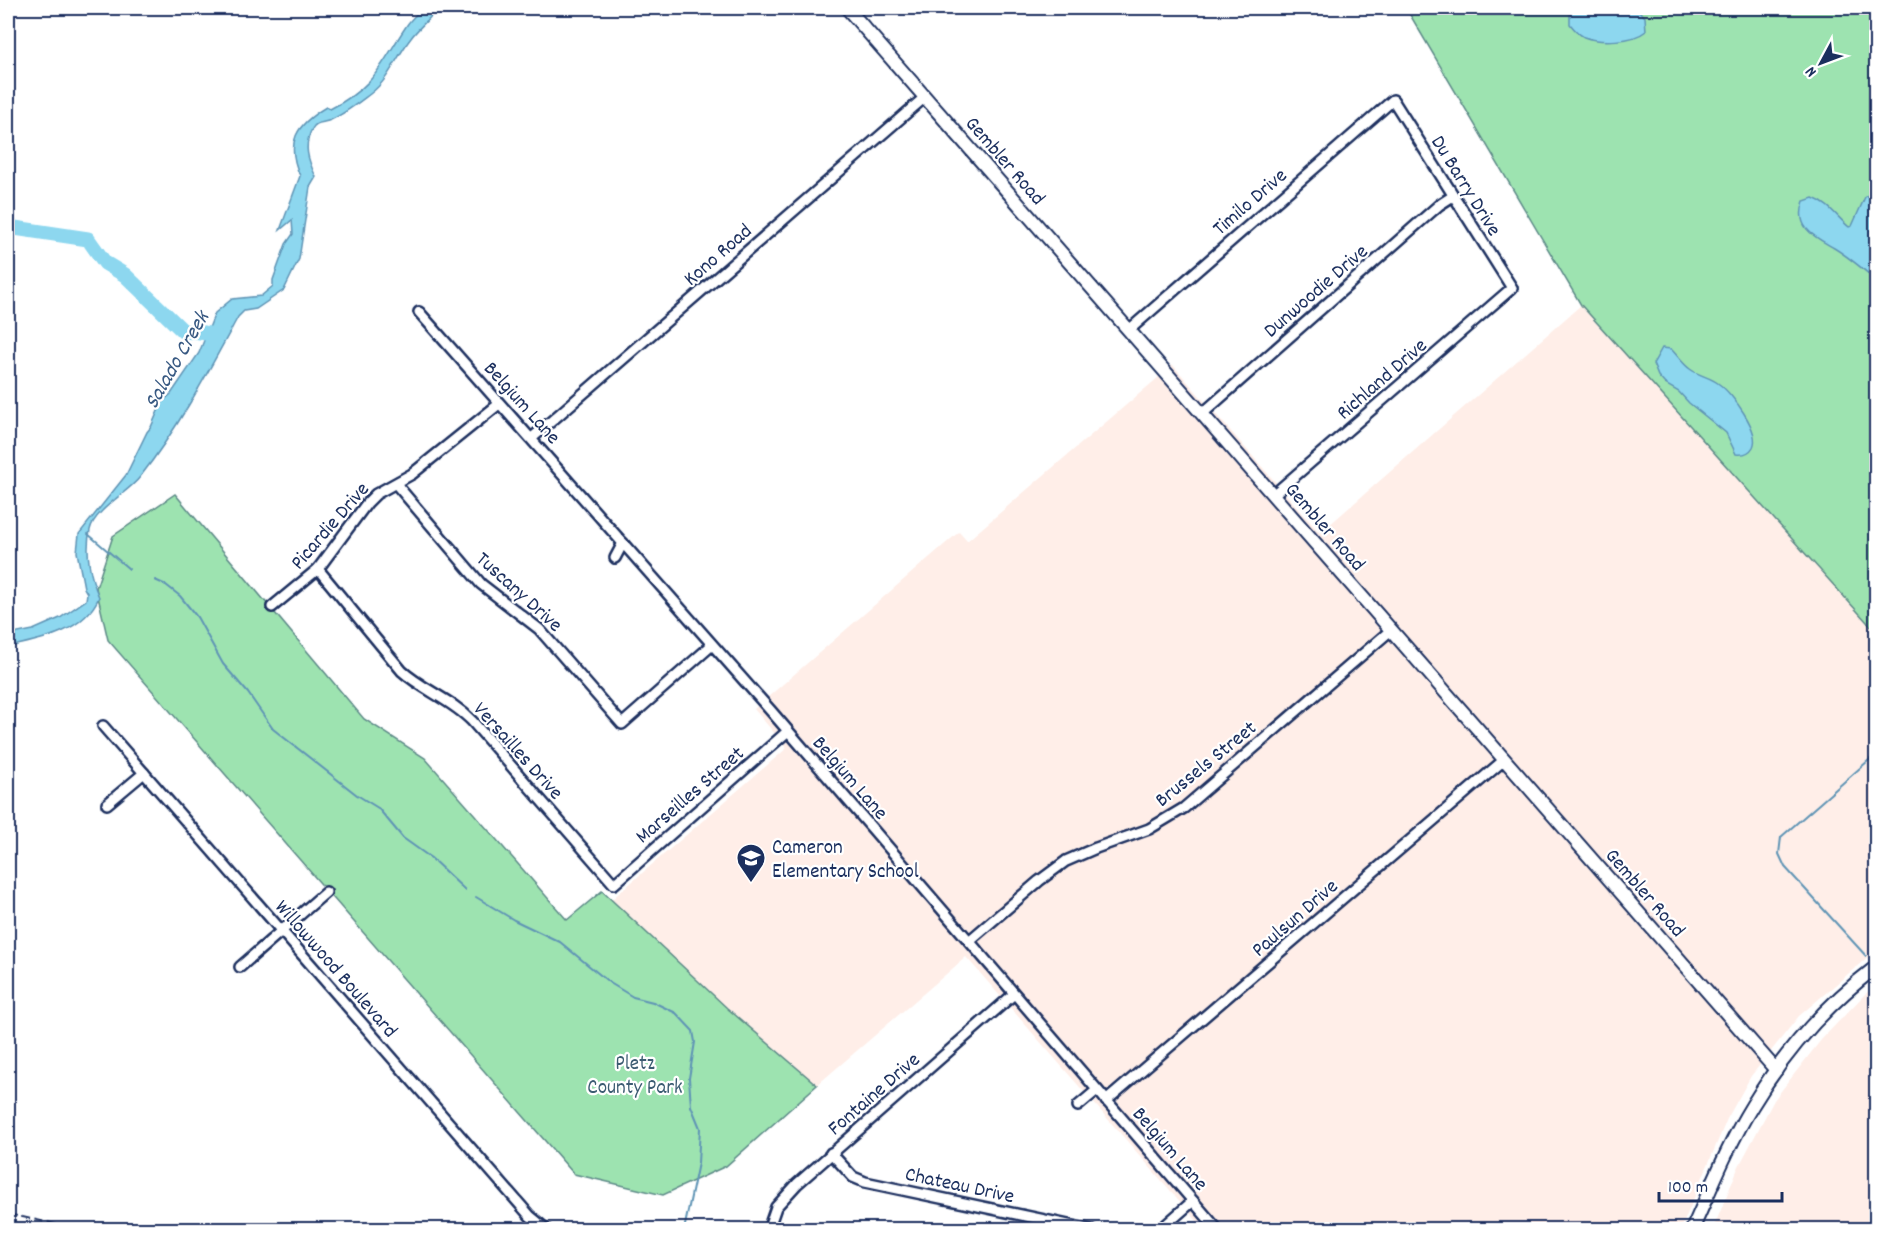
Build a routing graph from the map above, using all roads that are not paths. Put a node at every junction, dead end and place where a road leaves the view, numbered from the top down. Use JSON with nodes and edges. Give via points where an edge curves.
{"nodes":[{"id":1,"x":846,"y":8,"type":"edge"},
{"id":2,"x":925,"y":97,"type":"junction"},
{"id":3,"x":1393,"y":100,"type":"joint"},
{"id":4,"x":1453,"y":196,"type":"junction"},
{"id":5,"x":1512,"y":288,"type":"joint"},
{"id":6,"x":419,"y":312,"type":"dead end"},
{"id":7,"x":1129,"y":330,"type":"junction"},
{"id":8,"x":499,"y":404,"type":"junction"},
{"id":9,"x":1202,"y":414,"type":"junction"},
{"id":10,"x":532,"y":438,"type":"junction"},
{"id":11,"x":396,"y":484,"type":"junction"},
{"id":12,"x":1273,"y":495,"type":"junction"},
{"id":13,"x":623,"y":543,"type":"junction"},
{"id":14,"x":615,"y":558,"type":"dead end"},
{"id":15,"x":318,"y":569,"type":"junction"},
{"id":16,"x":272,"y":607,"type":"dead end"},
{"id":17,"x":1391,"y":630,"type":"junction"},
{"id":18,"x":712,"y":645,"type":"junction"},
{"id":19,"x":103,"y":726,"type":"dead end"},
{"id":20,"x":788,"y":731,"type":"junction"},
{"id":21,"x":1504,"y":760,"type":"junction"},
{"id":22,"x":144,"y":773,"type":"junction"},
{"id":23,"x":107,"y":804,"type":"dead end"},
{"id":24,"x":614,"y":885,"type":"joint"},
{"id":25,"x":326,"y":892,"type":"dead end"},
{"id":26,"x":280,"y":931,"type":"junction"},
{"id":27,"x":969,"y":941,"type":"junction"},
{"id":28,"x":240,"y":967,"type":"dead end"},
{"id":29,"x":1876,"y":967,"type":"edge"},
{"id":30,"x":1014,"y":994,"type":"junction"},
{"id":31,"x":1776,"y":1071,"type":"junction"},
{"id":32,"x":1097,"y":1089,"type":"junction"},
{"id":33,"x":1106,"y":1101,"type":"junction"},
{"id":34,"x":1078,"y":1106,"type":"dead end"},
{"id":35,"x":831,"y":1153,"type":"junction"},
{"id":36,"x":1193,"y":1202,"type":"junction"},
{"id":37,"x":547,"y":1230,"type":"edge"},
{"id":38,"x":768,"y":1230,"type":"edge"},
{"id":39,"x":1092,"y":1230,"type":"edge"},
{"id":40,"x":1160,"y":1230,"type":"edge"},
{"id":41,"x":1218,"y":1230,"type":"edge"},
{"id":42,"x":1692,"y":1230,"type":"edge"}],
"edges":[{"from":1,"to":2,"type":"main road","name":"Gembler Road"},
{"from":2,"to":7,"type":"main road","name":"Gembler Road"},
{"from":2,"to":10,"type":"street","name":"Kono Road"},
{"from":3,"to":4,"type":"street","name":"Du Barry Drive"},
{"from":3,"to":7,"type":"street","name":"Timilo Drive"},
{"from":4,"to":5,"type":"street","name":"Du Barry Drive"},
{"from":4,"to":9,"type":"street","name":"Dunwoodie Drive"},
{"from":5,"to":12,"type":"street","name":"Richland Drive"},
{"from":6,"to":8,"type":"street","name":"Belgium Lane"},
{"from":7,"to":9,"type":"main road","name":"Gembler Road"},
{"from":8,"to":10,"type":"street","name":"Belgium Lane"},
{"from":8,"to":11,"type":"street","name":"Picardie Drive"},
{"from":9,"to":12,"type":"main road","name":"Gembler Road"},
{"from":10,"to":13,"type":"street","name":"Belgium Lane"},
{"from":11,"to":15,"type":"street","name":"Picardie Drive","via":[[367,503]]},
{"from":11,"to":18,"type":"street","name":"Tuscany Drive","via":[[481,584],[539,629],[622,724]]},
{"from":12,"to":17,"type":"main road","name":"Gembler Road"},
{"from":13,"to":14,"type":"street"},
{"from":13,"to":18,"type":"street","name":"Belgium Lane"},
{"from":15,"to":16,"type":"street","name":"Picardie Drive"},
{"from":15,"to":24,"type":"street","name":"Versailles Drive","via":[[402,671],[464,713]]},
{"from":17,"to":21,"type":"main road","name":"Gembler Road"},
{"from":17,"to":27,"type":"street","name":"Brussels Street","via":[[1184,808],[1149,829],[1066,861]]},
{"from":18,"to":20,"type":"street","name":"Belgium Lane"},
{"from":19,"to":22,"type":"street","name":"Willowwood Boulevard"},
{"from":20,"to":24,"type":"street","name":"Marseilles Street"},
{"from":20,"to":27,"type":"street","name":"Belgium Lane"},
{"from":21,"to":31,"type":"main road","name":"Gembler Road"},
{"from":21,"to":33,"type":"street","name":"Paulsun Drive"},
{"from":22,"to":23,"type":"street"},
{"from":22,"to":26,"type":"street","name":"Willowwood Boulevard"},
{"from":25,"to":26,"type":"street"},
{"from":26,"to":28,"type":"street"},
{"from":26,"to":37,"type":"street","name":"Willowwood Boulevard","via":[[530,1216]]},
{"from":27,"to":30,"type":"street","name":"Belgium Lane"},
{"from":29,"to":31,"type":"main road","via":[[1822,1015]]},
{"from":30,"to":32,"type":"street","name":"Belgium Lane"},
{"from":30,"to":35,"type":"street","name":"Fontaine Drive"},
{"from":31,"to":42,"type":"main road","via":[[1739,1128]]},
{"from":32,"to":33,"type":"street","name":"Belgium Lane"},
{"from":32,"to":34,"type":"street"},
{"from":33,"to":36,"type":"street","name":"Belgium Lane"},
{"from":35,"to":38,"type":"street","name":"Fontaine Drive","via":[[780,1200]]},
{"from":35,"to":39,"type":"street","name":"Chateau Drive","via":[[853,1177],[873,1185]]},
{"from":36,"to":40,"type":"street"},
{"from":36,"to":41,"type":"street","name":"Belgium Lane"}]}
